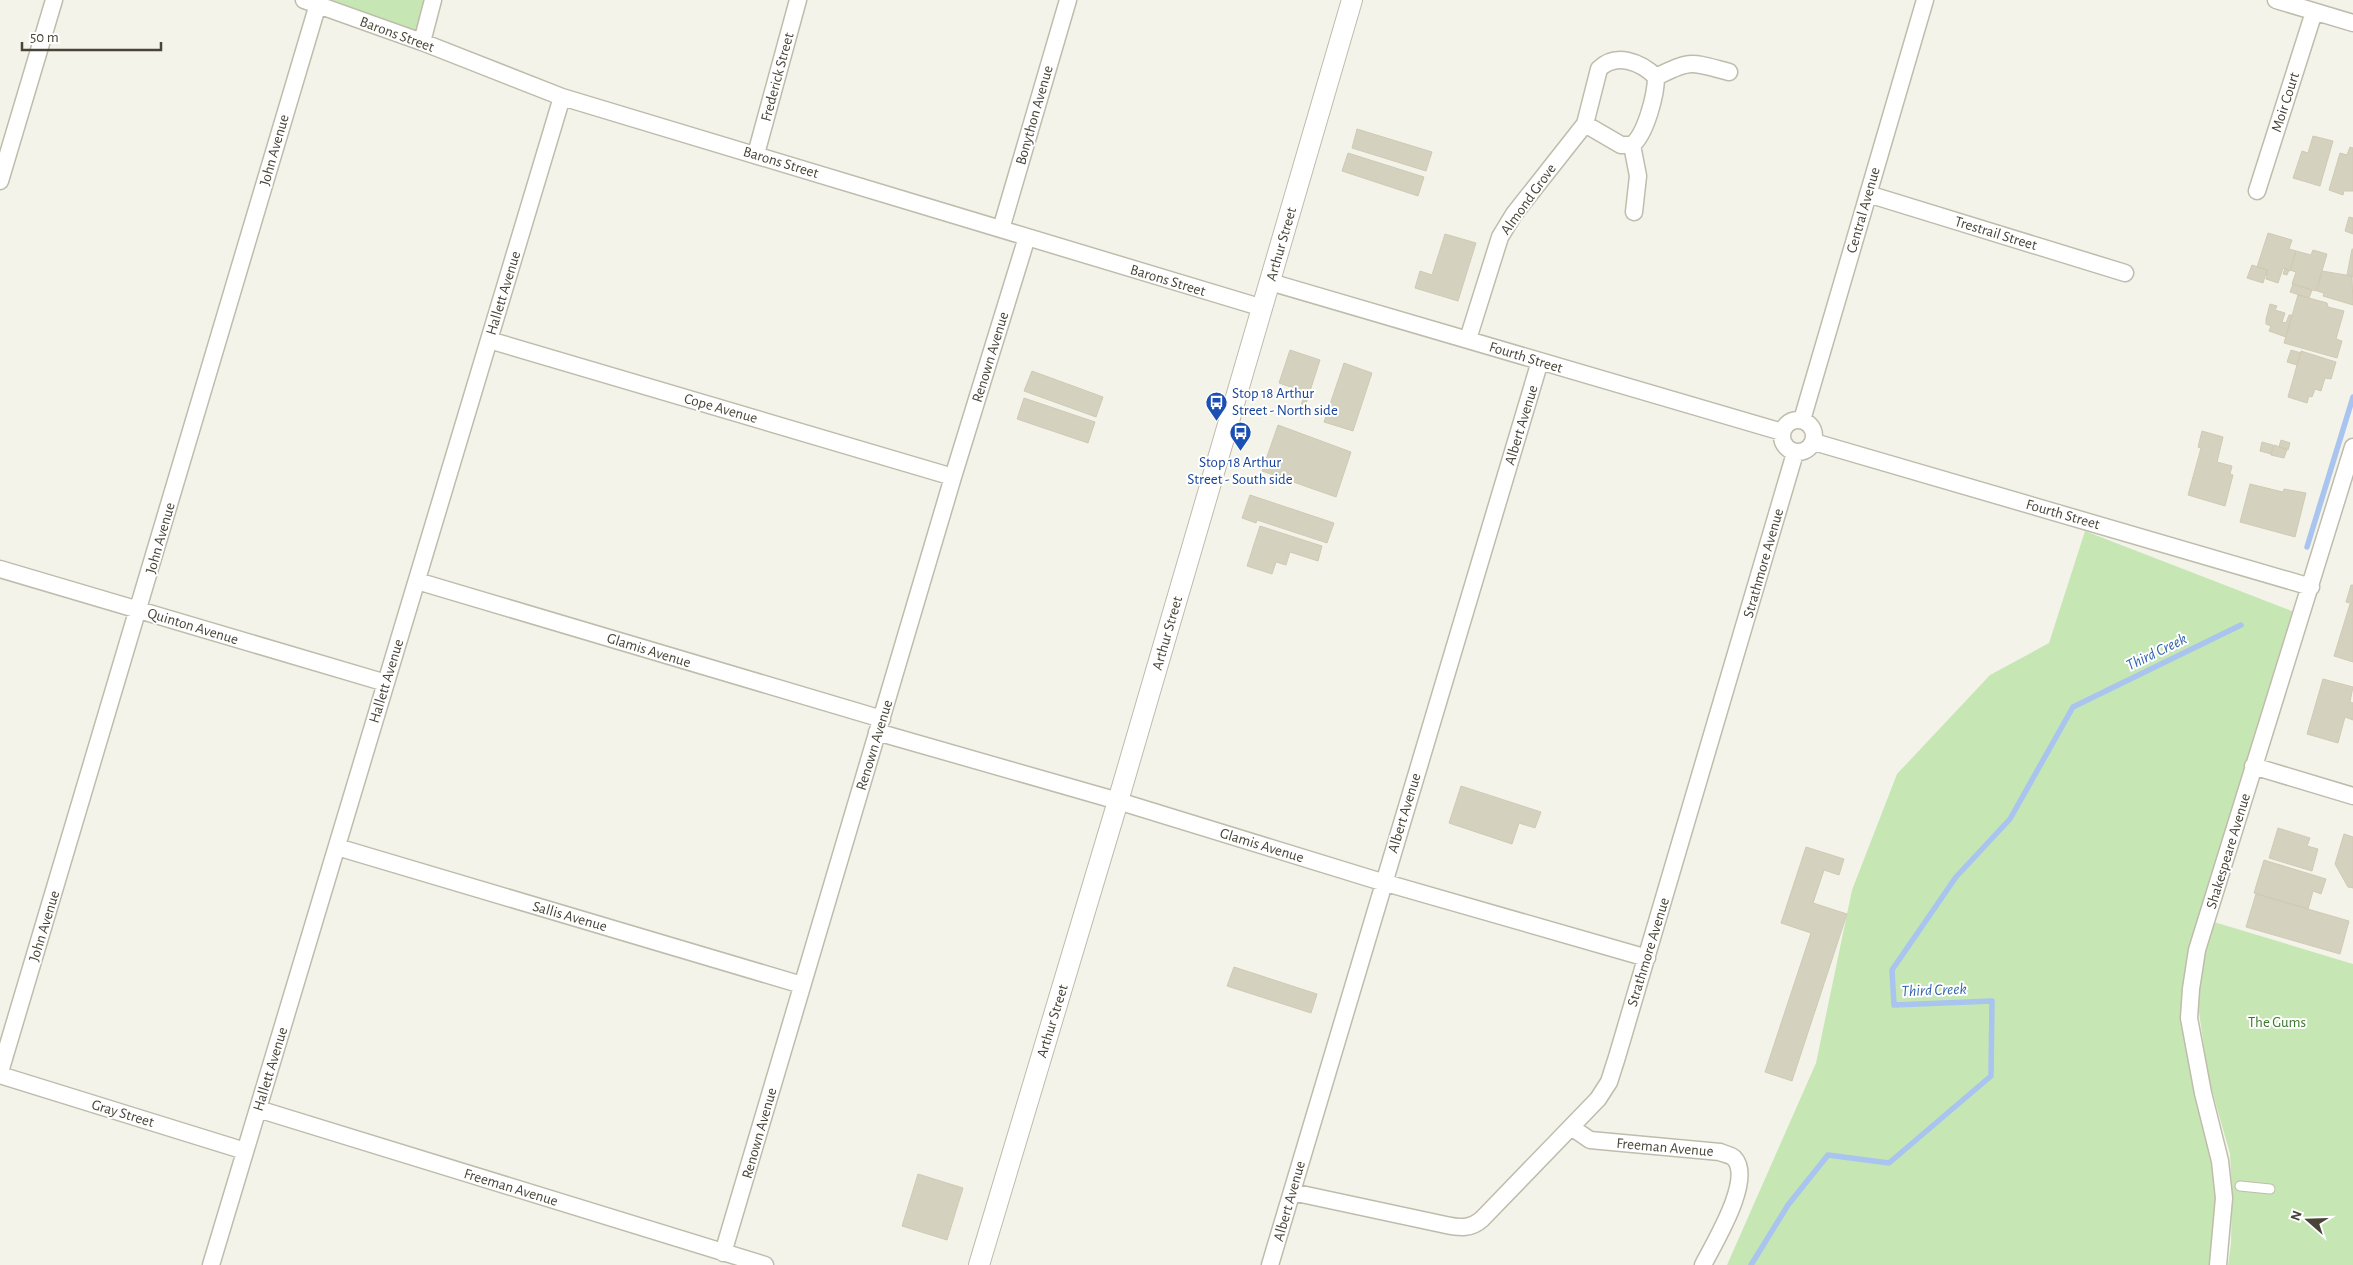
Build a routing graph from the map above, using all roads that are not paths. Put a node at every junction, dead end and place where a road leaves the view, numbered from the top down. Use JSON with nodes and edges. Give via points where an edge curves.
{"nodes":[{"id":1,"x":54,"y":0,"type":"edge"},
{"id":2,"x":433,"y":0,"type":"edge"},
{"id":3,"x":798,"y":0,"type":"edge"},
{"id":4,"x":1068,"y":0,"type":"edge"},
{"id":5,"x":1352,"y":0,"type":"edge"},
{"id":6,"x":1925,"y":0,"type":"edge"},
{"id":7,"x":2276,"y":0,"type":"edge"},
{"id":8,"x":311,"y":2,"type":"edge"},
{"id":9,"x":2314,"y":12,"type":"junction"},
{"id":10,"x":2353,"y":23,"type":"edge"},
{"id":11,"x":422,"y":42,"type":"junction"},
{"id":12,"x":1729,"y":72,"type":"dead end"},
{"id":13,"x":1656,"y":77,"type":"junction"},
{"id":14,"x":562,"y":97,"type":"junction"},
{"id":15,"x":1585,"y":124,"type":"junction"},
{"id":16,"x":1632,"y":145,"type":"junction"},
{"id":17,"x":756,"y":154,"type":"junction"},
{"id":18,"x":0,"y":181,"type":"edge"},
{"id":19,"x":2257,"y":192,"type":"dead end"},
{"id":20,"x":1868,"y":194,"type":"junction"},
{"id":21,"x":1634,"y":212,"type":"dead end"},
{"id":22,"x":1001,"y":229,"type":"junction"},
{"id":23,"x":1027,"y":237,"type":"junction"},
{"id":24,"x":2125,"y":273,"type":"dead end"},
{"id":25,"x":1270,"y":282,"type":"junction"},
{"id":26,"x":1263,"y":308,"type":"junction"},
{"id":27,"x":1468,"y":338,"type":"junction"},
{"id":28,"x":489,"y":340,"type":"junction"},
{"id":29,"x":1540,"y":362,"type":"junction"},
{"id":30,"x":1802,"y":420,"type":"junction"},
{"id":31,"x":1782,"y":432,"type":"junction"},
{"id":32,"x":1814,"y":442,"type":"junction"},
{"id":33,"x":2353,"y":449,"type":"edge"},
{"id":34,"x":1795,"y":453,"type":"junction"},
{"id":35,"x":953,"y":477,"type":"junction"},
{"id":36,"x":0,"y":568,"type":"edge"},
{"id":37,"x":416,"y":580,"type":"junction"},
{"id":38,"x":2311,"y":587,"type":"junction"},
{"id":39,"x":138,"y":609,"type":"junction"},
{"id":40,"x":386,"y":683,"type":"junction"},
{"id":41,"x":879,"y":726,"type":"junction"},
{"id":42,"x":2253,"y":766,"type":"junction"},
{"id":43,"x":2353,"y":796,"type":"edge"},
{"id":44,"x":1118,"y":801,"type":"junction"},
{"id":45,"x":337,"y":847,"type":"junction"},
{"id":46,"x":1383,"y":882,"type":"junction"},
{"id":47,"x":1647,"y":958,"type":"junction"},
{"id":48,"x":802,"y":985,"type":"junction"},
{"id":49,"x":0,"y":1073,"type":"edge"},
{"id":50,"x":258,"y":1109,"type":"junction"},
{"id":51,"x":1571,"y":1127,"type":"junction"},
{"id":52,"x":245,"y":1151,"type":"junction"},
{"id":53,"x":2240,"y":1186,"type":"dead end"},
{"id":54,"x":2270,"y":1188,"type":"dead end"},
{"id":55,"x":1292,"y":1192,"type":"junction"},
{"id":56,"x":723,"y":1253,"type":"junction"},
{"id":57,"x":211,"y":1265,"type":"edge"},
{"id":58,"x":765,"y":1265,"type":"edge"},
{"id":59,"x":979,"y":1265,"type":"edge"},
{"id":60,"x":1270,"y":1265,"type":"edge"},
{"id":61,"x":1703,"y":1265,"type":"edge"},
{"id":62,"x":2218,"y":1265,"type":"edge"}],
"edges":[{"from":1,"to":18,"type":"street"},
{"from":2,"to":11,"type":"street"},
{"from":3,"to":17,"type":"street","name":"Frederick Street"},
{"from":4,"to":22,"type":"street","name":"Bonython Avenue"},
{"from":5,"to":25,"type":"street","name":"Arthur Street"},
{"from":6,"to":20,"type":"street","name":"Central Avenue"},
{"from":7,"to":9,"type":"street"},
{"from":8,"to":11,"type":"street","name":"Barons Street"},
{"from":8,"to":39,"type":"street","name":"John Avenue"},
{"from":9,"to":10,"type":"street"},
{"from":9,"to":19,"type":"street","name":"Moir Court"},
{"from":11,"to":14,"type":"street","name":"Barons Street"},
{"from":12,"to":13,"type":"street","via":[[1694,63],[1681,64]]},
{"from":13,"to":15,"type":"street","name":"Almond Grove","via":[[1634,63],[1613,60],[1605,64],[1596,75]]},
{"from":13,"to":16,"type":"street","via":[[1655,95],[1641,133]]},
{"from":14,"to":17,"type":"street","name":"Barons Street"},
{"from":14,"to":28,"type":"street","name":"Hallett Avenue"},
{"from":15,"to":16,"type":"street","via":[[1621,145]]},
{"from":15,"to":27,"type":"street","name":"Almond Grove","via":[[1514,214],[1500,238]]},
{"from":16,"to":21,"type":"street","via":[[1638,176]]},
{"from":17,"to":22,"type":"street","name":"Barons Street"},
{"from":20,"to":24,"type":"street","name":"Trestrail Street"},
{"from":20,"to":30,"type":"street","name":"Central Avenue"},
{"from":22,"to":23,"type":"street","name":"Barons Street"},
{"from":23,"to":26,"type":"street","name":"Barons Street"},
{"from":23,"to":35,"type":"street","name":"Renown Avenue"},
{"from":25,"to":26,"type":"street","name":"Arthur Street"},
{"from":25,"to":27,"type":"street","name":"Fourth Street"},
{"from":26,"to":44,"type":"street","name":"Arthur Street"},
{"from":27,"to":29,"type":"street","name":"Fourth Street"},
{"from":28,"to":35,"type":"street","name":"Cope Avenue"},
{"from":28,"to":37,"type":"street","name":"Hallett Avenue"},
{"from":29,"to":31,"type":"street","name":"Fourth Street"},
{"from":29,"to":46,"type":"street","name":"Albert Avenue"},
{"from":30,"to":31,"type":"street","via":[[1791,421]]},
{"from":30,"to":32,"type":"street","via":[[1814,429]]},
{"from":31,"to":34,"type":"street","via":[[1783,444]]},
{"from":32,"to":34,"type":"street","via":[[1806,452]]},
{"from":32,"to":38,"type":"street","name":"Fourth Street"},
{"from":33,"to":38,"type":"street","name":"Shakespeare Avenue"},
{"from":34,"to":47,"type":"street","name":"Strathmore Avenue"},
{"from":35,"to":41,"type":"street","name":"Renown Avenue"},
{"from":36,"to":39,"type":"street","name":"Quinton Avenue"},
{"from":37,"to":40,"type":"street","name":"Hallett Avenue"},
{"from":37,"to":41,"type":"street","name":"Glamis Avenue"},
{"from":38,"to":42,"type":"street","name":"Shakespeare Avenue"},
{"from":39,"to":40,"type":"street","name":"Quinton Avenue"},
{"from":39,"to":49,"type":"street","name":"John Avenue"},
{"from":40,"to":45,"type":"street","name":"Hallett Avenue"},
{"from":41,"to":44,"type":"street","name":"Glamis Avenue"},
{"from":41,"to":48,"type":"street","name":"Renown Avenue"},
{"from":42,"to":43,"type":"street"},
{"from":42,"to":62,"type":"street","name":"Shakespeare Avenue","via":[[2197,950],[2191,989],[2189,1018],[2194,1049],[2220,1161],[2223,1192]]},
{"from":44,"to":46,"type":"street","name":"Glamis Avenue"},
{"from":44,"to":59,"type":"street","name":"Arthur Street"},
{"from":45,"to":48,"type":"street","name":"Sallis Avenue"},
{"from":45,"to":50,"type":"street","name":"Hallett Avenue"},
{"from":46,"to":47,"type":"street","name":"Glamis Avenue"},
{"from":46,"to":55,"type":"street","name":"Albert Avenue"},
{"from":47,"to":51,"type":"street","name":"Strathmore Avenue","via":[[1609,1082],[1598,1100]]},
{"from":48,"to":56,"type":"street","name":"Renown Avenue"},
{"from":49,"to":52,"type":"street","name":"Gray Street"},
{"from":50,"to":52,"type":"street","name":"Hallett Avenue"},
{"from":50,"to":56,"type":"street","name":"Freeman Avenue"},
{"from":51,"to":55,"type":"street","name":"Strathmore Avenue","via":[[1482,1219],[1467,1227]]},
{"from":51,"to":61,"type":"street","name":"Freeman Avenue","via":[[1590,1140],[1720,1152],[1734,1158],[1741,1179],[1737,1195]]},
{"from":52,"to":57,"type":"street","name":"Hallett Avenue"},
{"from":53,"to":54,"type":"lane"},
{"from":55,"to":60,"type":"street","name":"Albert Avenue"},
{"from":56,"to":58,"type":"street","name":"Freeman Avenue"}]}
